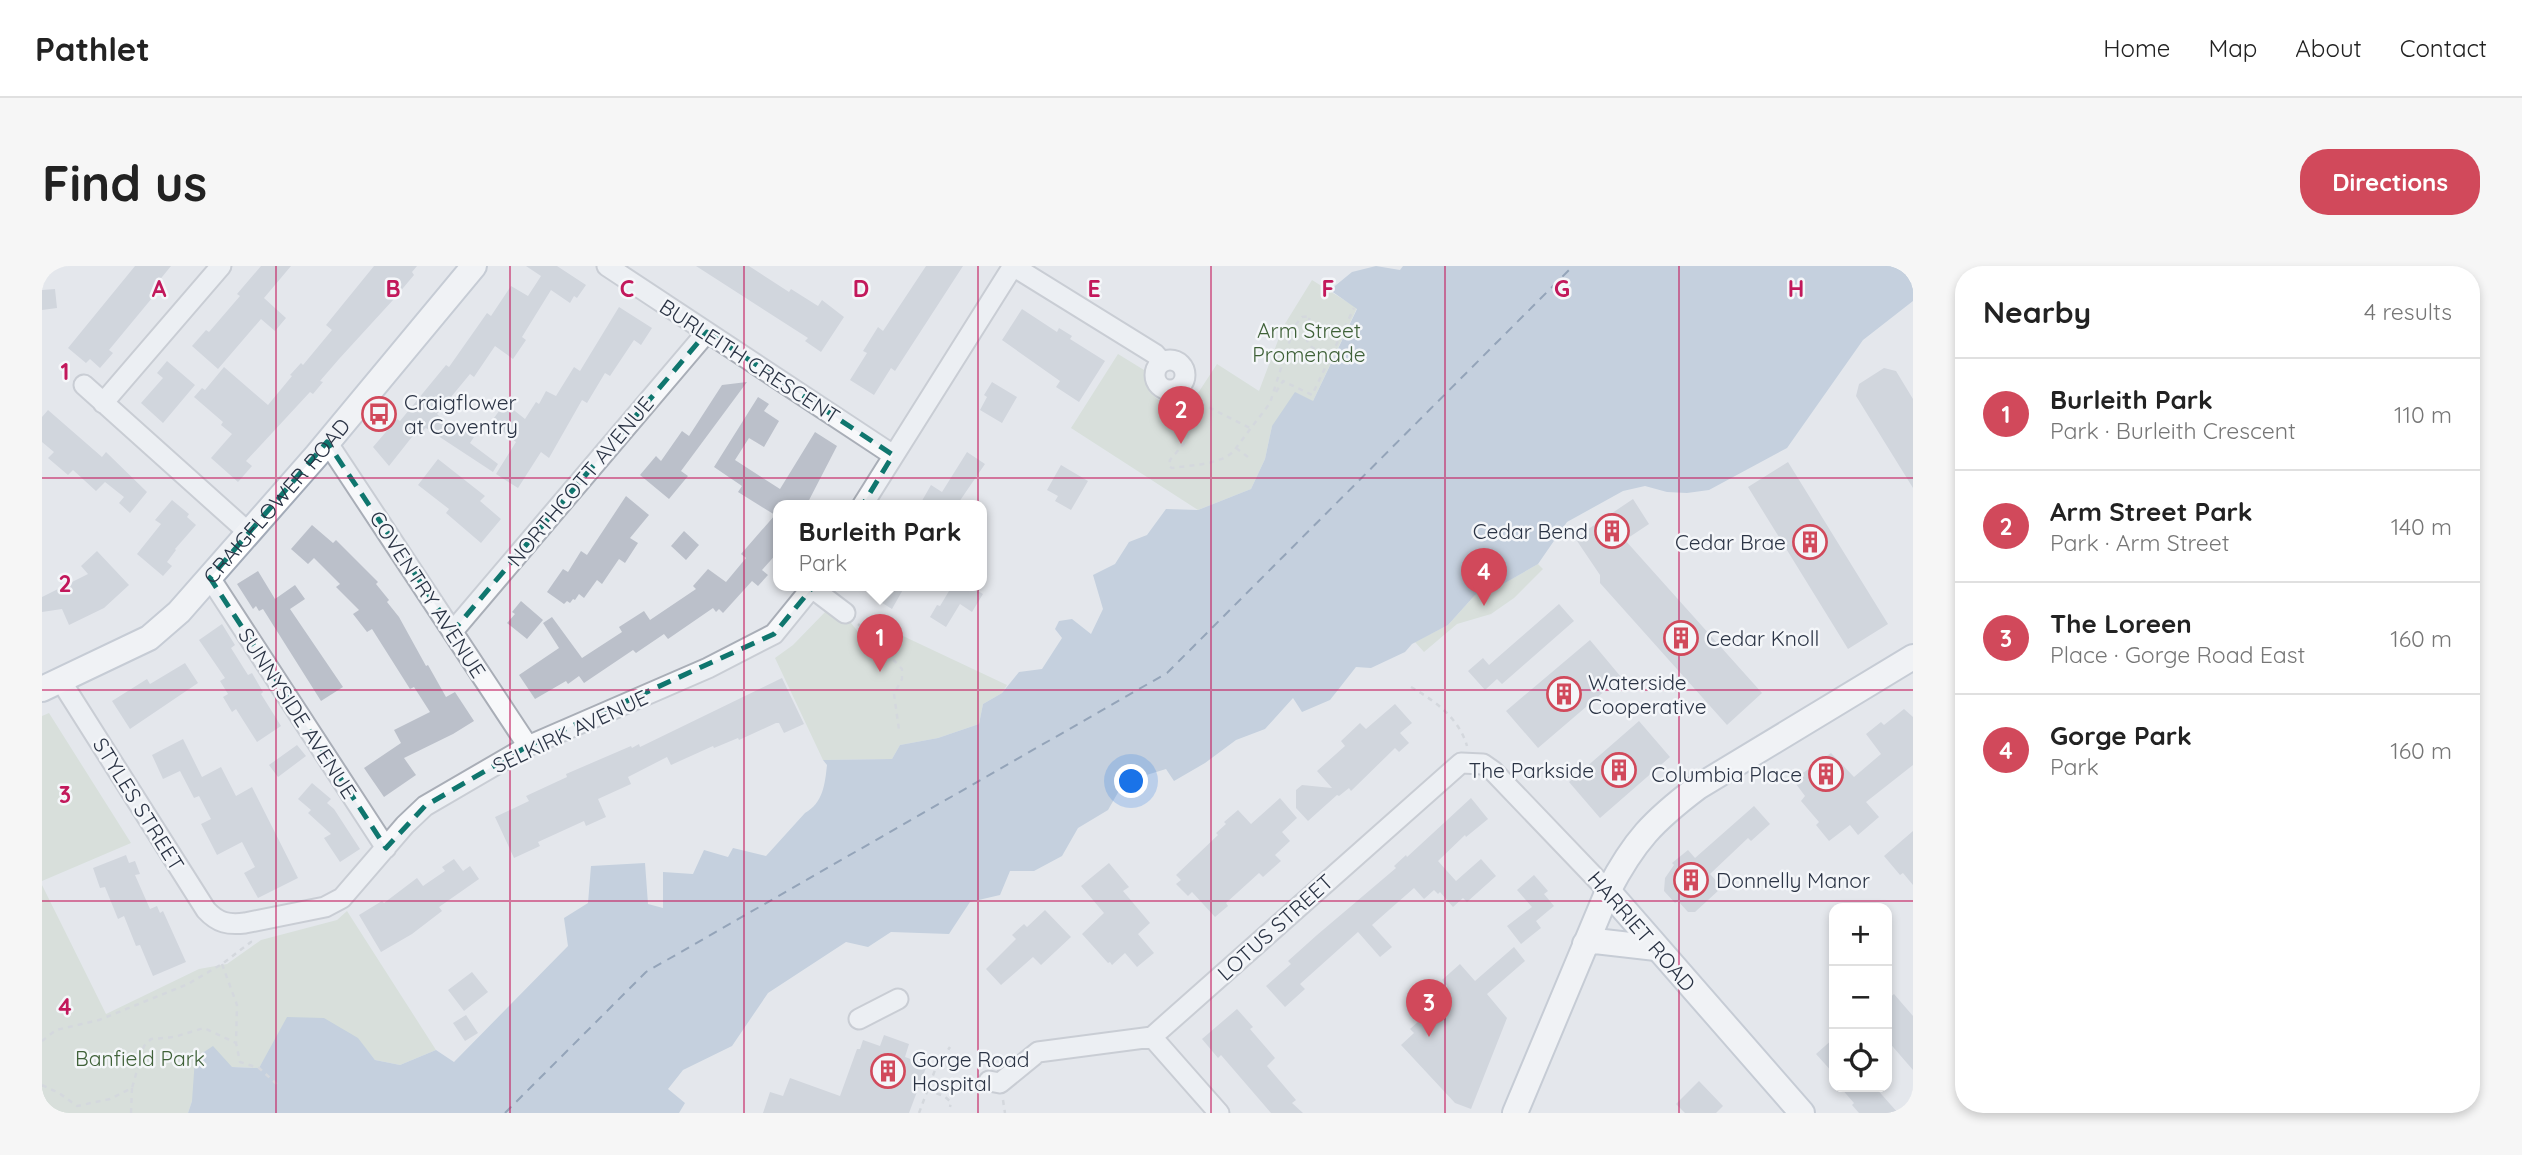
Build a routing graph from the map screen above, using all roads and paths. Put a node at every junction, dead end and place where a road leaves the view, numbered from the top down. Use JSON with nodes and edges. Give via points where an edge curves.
{"nodes":[{"id":1,"x":221,"y":266,"type":"edge"},
{"id":2,"x":474,"y":266,"type":"edge"},
{"id":3,"x":607,"y":266,"type":"edge"},
{"id":4,"x":1013,"y":266,"type":"edge"},
{"id":5,"x":1354,"y":308,"type":"dead end"},
{"id":6,"x":707,"y":332,"type":"junction"},
{"id":7,"x":1330,"y":357,"type":"junction"},
{"id":8,"x":1183,"y":384,"type":"joint"},
{"id":9,"x":84,"y":385,"type":"dead end"},
{"id":10,"x":1273,"y":395,"type":"junction"},
{"id":11,"x":103,"y":403,"type":"junction"},
{"id":12,"x":1200,"y":403,"type":"junction"},
{"id":13,"x":1250,"y":428,"type":"junction"},
{"id":14,"x":327,"y":442,"type":"junction"},
{"id":15,"x":1236,"y":448,"type":"junction"},
{"id":16,"x":893,"y":455,"type":"junction"},
{"id":17,"x":1248,"y":457,"type":"dead end"},
{"id":18,"x":866,"y":500,"type":"edge"},
{"id":19,"x":249,"y":533,"type":"junction"},
{"id":20,"x":210,"y":578,"type":"junction"},
{"id":21,"x":810,"y":591,"type":"edge"},
{"id":22,"x":818,"y":591,"type":"edge"},
{"id":23,"x":845,"y":613,"type":"joint"},
{"id":24,"x":453,"y":631,"type":"junction"},
{"id":25,"x":1913,"y":657,"type":"edge"},
{"id":26,"x":51,"y":685,"type":"edge"},
{"id":27,"x":1411,"y":688,"type":"dead end"},
{"id":28,"x":899,"y":730,"type":"dead end"},
{"id":29,"x":528,"y":746,"type":"junction"},
{"id":30,"x":1472,"y":762,"type":"junction"},
{"id":31,"x":386,"y":848,"type":"junction"},
{"id":32,"x":1608,"y":891,"type":"junction"},
{"id":33,"x":220,"y":922,"type":"joint"},
{"id":34,"x":244,"y":923,"type":"junction"},
{"id":35,"x":1585,"y":944,"type":"junction"},
{"id":36,"x":1656,"y":948,"type":"junction"},
{"id":37,"x":222,"y":964,"type":"junction"},
{"id":38,"x":898,"y":999,"type":"dead end"},
{"id":39,"x":859,"y":1019,"type":"dead end"},
{"id":40,"x":1152,"y":1037,"type":"junction"},
{"id":41,"x":42,"y":1041,"type":"edge"},
{"id":42,"x":236,"y":1043,"type":"junction"},
{"id":43,"x":950,"y":1046,"type":"dead end"},
{"id":44,"x":989,"y":1081,"type":"dead end"},
{"id":45,"x":42,"y":1085,"type":"edge"},
{"id":46,"x":280,"y":1087,"type":"dead end"},
{"id":47,"x":132,"y":1088,"type":"junction"},
{"id":48,"x":927,"y":1090,"type":"junction"},
{"id":49,"x":77,"y":1106,"type":"junction"},
{"id":50,"x":950,"y":1107,"type":"dead end"},
{"id":51,"x":82,"y":1113,"type":"edge"},
{"id":52,"x":131,"y":1113,"type":"edge"},
{"id":53,"x":919,"y":1113,"type":"edge"},
{"id":54,"x":1219,"y":1113,"type":"edge"},
{"id":55,"x":1515,"y":1113,"type":"edge"},
{"id":56,"x":1802,"y":1113,"type":"edge"}],
"edges":[{"from":1,"to":11,"type":"street"},
{"from":2,"to":14,"type":"main road","name":"CRAIGFLOWER ROAD"},
{"from":3,"to":6,"type":"street","name":"BURLEITH CRESCENT"},
{"from":4,"to":8,"type":"street","via":[[1162,362],[1181,365]]},
{"from":4,"to":16,"type":"street"},
{"from":5,"to":7,"type":"path"},
{"from":6,"to":16,"type":"street","name":"BURLEITH CRESCENT"},
{"from":6,"to":24,"type":"street","name":"NORTHCOTT AVENUE"},
{"from":7,"to":10,"type":"path","via":[[1312,395],[1283,381]]},
{"from":7,"to":10,"type":"path","via":[[1307,343],[1310,316],[1302,317],[1294,327]]},
{"from":8,"to":12,"type":"path","via":[[1198,394]]},
{"from":9,"to":11,"type":"street"},
{"from":10,"to":13,"type":"path"},
{"from":11,"to":19,"type":"street"},
{"from":12,"to":13,"type":"path"},
{"from":12,"to":15,"type":"path","via":[[1187,440],[1169,466],[1227,458]]},
{"from":13,"to":15,"type":"path"},
{"from":14,"to":19,"type":"main road","name":"CRAIGFLOWER ROAD"},
{"from":14,"to":24,"type":"street","name":"COVENTRY AVENUE"},
{"from":15,"to":17,"type":"path"},
{"from":16,"to":18,"type":"street"},
{"from":19,"to":20,"type":"main road","name":"CRAIGFLOWER ROAD"},
{"from":20,"to":26,"type":"main road","name":"CRAIGFLOWER ROAD","via":[[149,638]]},
{"from":20,"to":31,"type":"street","name":"SUNNYSIDE AVENUE"},
{"from":21,"to":29,"type":"street","name":"SELKIRK AVENUE","via":[[774,634],[708,668]]},
{"from":22,"to":23,"type":"street"},
{"from":23,"to":28,"type":"path","via":[[902,669],[894,694]]},
{"from":24,"to":29,"type":"street","name":"COVENTRY AVENUE"},
{"from":25,"to":32,"type":"main road","via":[[1698,787],[1665,812],[1624,860]]},
{"from":26,"to":33,"type":"street","name":"STYLES STREET","via":[[206,910]]},
{"from":27,"to":30,"type":"path","via":[[1432,699],[1458,726]]},
{"from":29,"to":31,"type":"street","name":"SELKIRK AVENUE","via":[[425,806]]},
{"from":30,"to":32,"type":"street","name":"HARRIET ROAD","via":[[1493,771]]},
{"from":30,"to":40,"type":"street","name":"LOTUS STREET","via":[[1453,768]]},
{"from":31,"to":34,"type":"street","name":"SELKIRK AVENUE","via":[[342,898],[324,907]]},
{"from":32,"to":35,"type":"main road"},
{"from":32,"to":36,"type":"main road","name":"HARRIET ROAD"},
{"from":33,"to":34,"type":"street","name":"SELKIRK AVENUE"},
{"from":34,"to":37,"type":"path","via":[[251,942]]},
{"from":35,"to":36,"type":"main road","via":[[1595,941]]},
{"from":35,"to":55,"type":"main road"},
{"from":36,"to":56,"type":"main road","name":"HARRIET ROAD"},
{"from":37,"to":41,"type":"path","via":[[188,984],[99,1020],[56,1030]]},
{"from":37,"to":42,"type":"path","via":[[237,1005]]},
{"from":38,"to":39,"type":"street"},
{"from":40,"to":44,"type":"street","via":[[1038,1052],[1000,1083]]},
{"from":40,"to":54,"type":"street"},
{"from":42,"to":46,"type":"path","via":[[240,1062],[259,1068]]},
{"from":42,"to":47,"type":"path","via":[[205,1028],[151,1039],[144,1046]]},
{"from":43,"to":48,"type":"path"},
{"from":45,"to":49,"type":"path"},
{"from":47,"to":49,"type":"path","via":[[110,1099]]},
{"from":47,"to":52,"type":"path"},
{"from":48,"to":50,"type":"path","via":[[944,1096]]},
{"from":48,"to":53,"type":"path"},
{"from":49,"to":51,"type":"path"}]}
